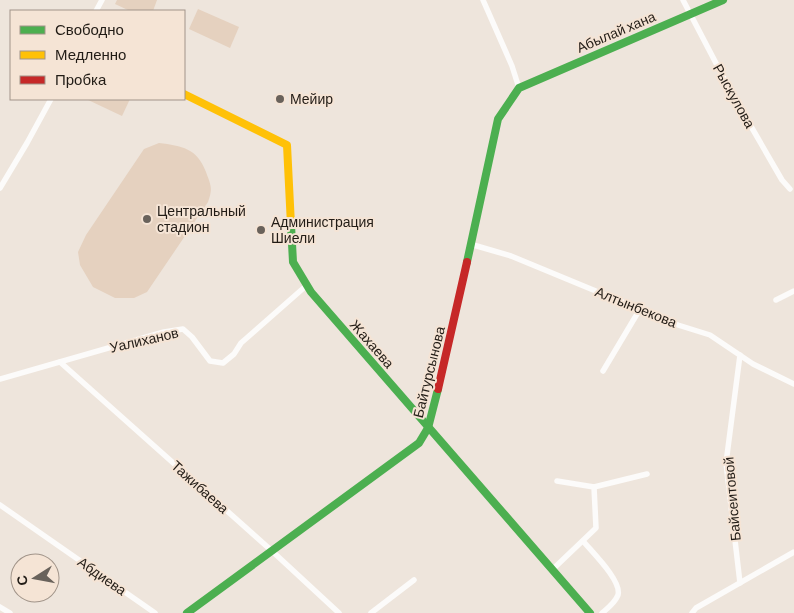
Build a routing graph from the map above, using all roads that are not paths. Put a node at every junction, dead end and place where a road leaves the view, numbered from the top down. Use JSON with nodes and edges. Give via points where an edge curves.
{"nodes":[{"id":1,"x":483,"y":0,"type":"edge"},
{"id":2,"x":683,"y":0,"type":"edge"},
{"id":3,"x":723,"y":0,"type":"edge"},
{"id":4,"x":690,"y":14,"type":"junction"},
{"id":5,"x":519,"y":88,"type":"junction"},
{"id":6,"x":185,"y":94,"type":"edge"},
{"id":7,"x":50,"y":100,"type":"edge"},
{"id":8,"x":0,"y":188,"type":"edge"},
{"id":9,"x":790,"y":188,"type":"dead end"},
{"id":10,"x":470,"y":244,"type":"junction"},
{"id":11,"x":307,"y":286,"type":"junction"},
{"id":12,"x":794,"y":292,"type":"edge"},
{"id":13,"x":776,"y":300,"type":"dead end"},
{"id":14,"x":640,"y":309,"type":"junction"},
{"id":15,"x":740,"y":355,"type":"junction"},
{"id":16,"x":60,"y":362,"type":"junction"},
{"id":17,"x":603,"y":371,"type":"dead end"},
{"id":18,"x":0,"y":379,"type":"edge"},
{"id":19,"x":794,"y":384,"type":"edge"},
{"id":20,"x":428,"y":428,"type":"junction"},
{"id":21,"x":647,"y":474,"type":"dead end"},
{"id":22,"x":556,"y":481,"type":"dead end"},
{"id":23,"x":594,"y":487,"type":"junction"},
{"id":24,"x":0,"y":506,"type":"edge"},
{"id":25,"x":583,"y":541,"type":"junction"},
{"id":26,"x":272,"y":551,"type":"junction"},
{"id":27,"x":794,"y":552,"type":"edge"},
{"id":28,"x":552,"y":570,"type":"junction"},
{"id":29,"x":414,"y":580,"type":"dead end"},
{"id":30,"x":740,"y":583,"type":"junction"},
{"id":31,"x":0,"y":607,"type":"edge"},
{"id":32,"x":10,"y":613,"type":"edge"},
{"id":33,"x":154,"y":613,"type":"edge"},
{"id":34,"x":187,"y":613,"type":"edge"},
{"id":35,"x":339,"y":613,"type":"edge"},
{"id":36,"x":371,"y":613,"type":"edge"},
{"id":37,"x":590,"y":613,"type":"edge"},
{"id":38,"x":602,"y":613,"type":"edge"},
{"id":39,"x":692,"y":613,"type":"edge"}],
"edges":[{"from":1,"to":5,"type":"street"},
{"from":2,"to":4,"type":"street","name":"Рыскулова"},
{"from":3,"to":4,"type":"main road","name":"Абылай хана"},
{"from":4,"to":5,"type":"main road","name":"Абылай хана"},
{"from":4,"to":9,"type":"street","name":"Рыскулова","via":[[730,90],[782,180]]},
{"from":5,"to":10,"type":"main road","name":"Байтурсынова","via":[[498,119]]},
{"from":6,"to":11,"type":"main road","name":"Жахаева","via":[[287,145],[293,262]]},
{"from":7,"to":8,"type":"street"},
{"from":10,"to":14,"type":"street","name":"Алтынбекова","via":[[511,256]]},
{"from":10,"to":20,"type":"main road","name":"Байтурсынова"},
{"from":11,"to":16,"type":"street","name":"Уалиханов","via":[[241,343],[223,363],[210,361],[183,329]]},
{"from":11,"to":20,"type":"main road","name":"Жахаева"},
{"from":12,"to":13,"type":"street"},
{"from":14,"to":15,"type":"street","name":"Алтынбекова","via":[[710,335]]},
{"from":14,"to":17,"type":"street"},
{"from":15,"to":19,"type":"street","name":"Алтынбекова"},
{"from":15,"to":30,"type":"street","name":"Байсеитовой","via":[[726,463]]},
{"from":16,"to":18,"type":"street","name":"Уалиханов"},
{"from":16,"to":26,"type":"street","name":"Тажибаева"},
{"from":20,"to":26,"type":"main road","name":"Байтурсынова","via":[[419,443]]},
{"from":20,"to":28,"type":"main road","name":"Жахаева"},
{"from":21,"to":23,"type":"street"},
{"from":22,"to":23,"type":"street"},
{"from":23,"to":25,"type":"street","via":[[596,528]]},
{"from":24,"to":33,"type":"street","name":"Абдиева"},
{"from":25,"to":28,"type":"street"},
{"from":25,"to":38,"type":"street","via":[[617,582],[618,594],[613,604]]},
{"from":26,"to":34,"type":"main road","name":"Байтурсынова"},
{"from":26,"to":35,"type":"street","name":"Тажибаева"},
{"from":27,"to":30,"type":"street"},
{"from":28,"to":37,"type":"main road","name":"Жахаева"},
{"from":29,"to":36,"type":"street"},
{"from":30,"to":39,"type":"street"},
{"from":31,"to":32,"type":"street"}]}
